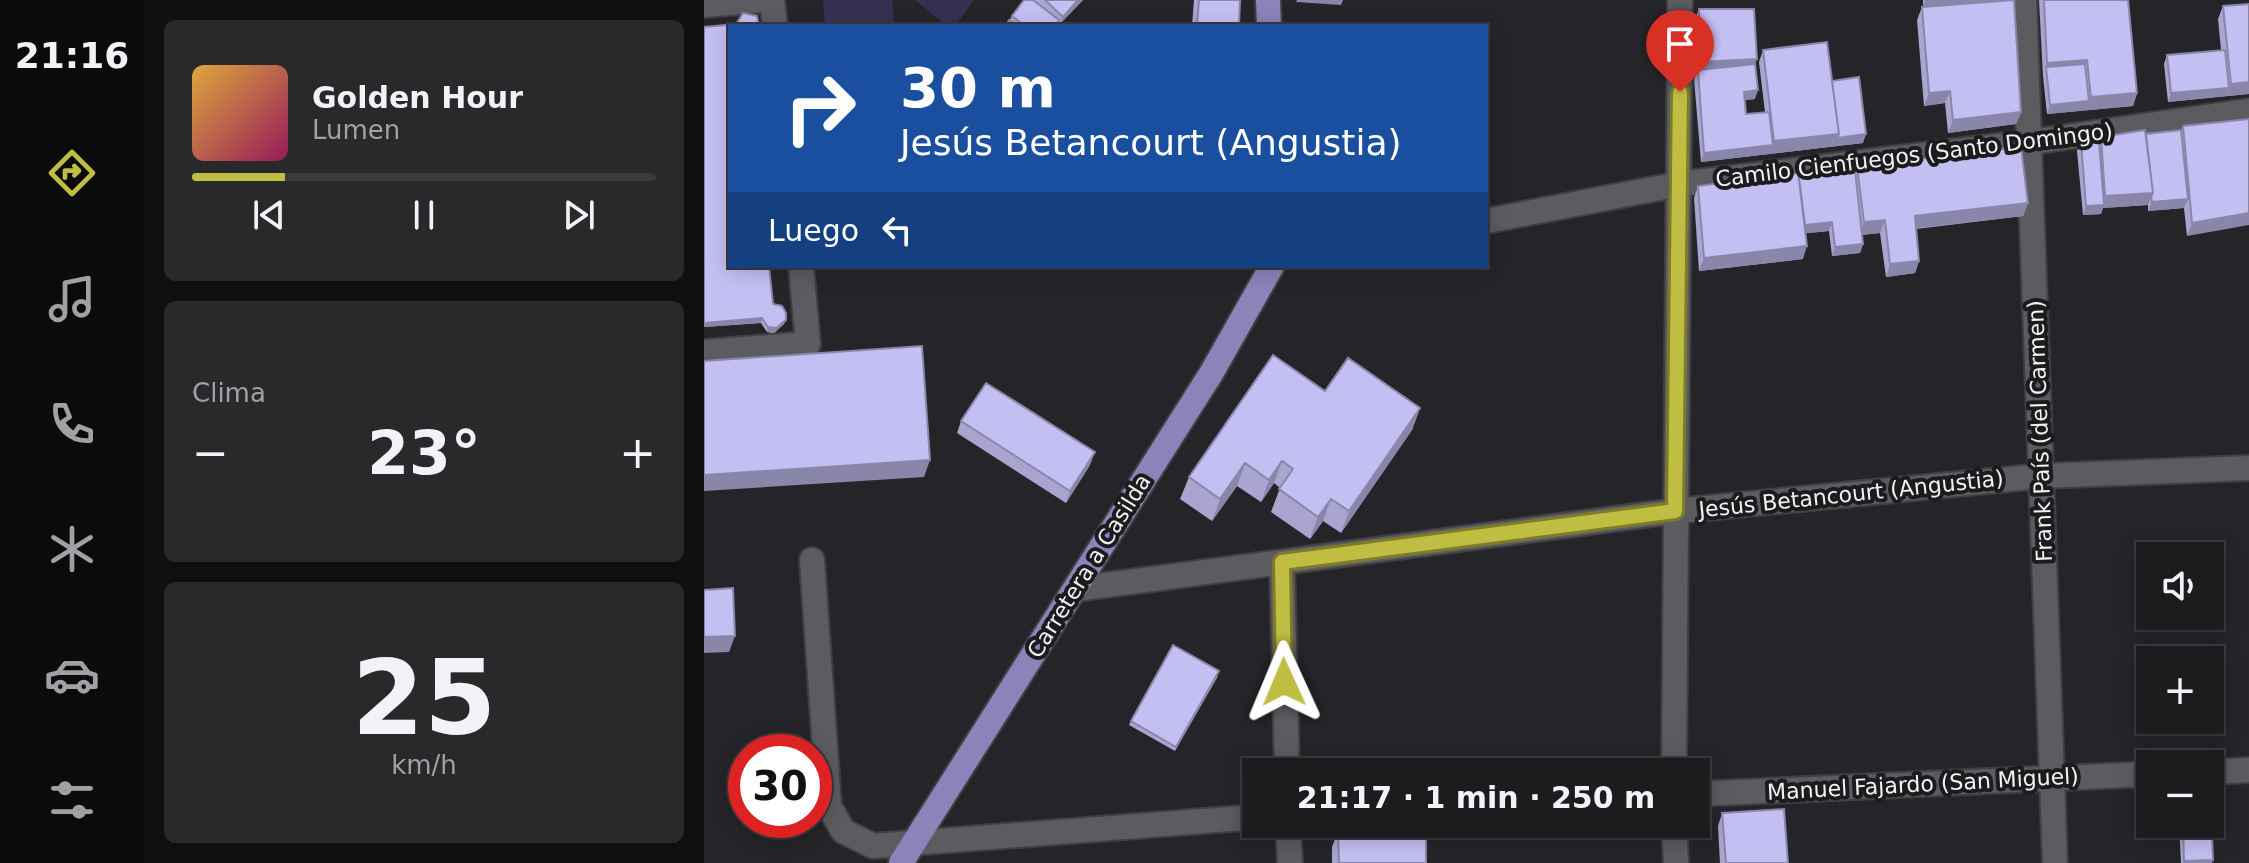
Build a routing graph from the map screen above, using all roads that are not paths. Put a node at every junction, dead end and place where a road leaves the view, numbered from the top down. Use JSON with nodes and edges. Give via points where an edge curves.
{"nodes":[{"id":1,"x":762,"y":0,"type":"edge"},
{"id":2,"x":772,"y":0,"type":"edge"},
{"id":3,"x":1268,"y":0,"type":"edge"},
{"id":4,"x":1680,"y":0,"type":"edge"},
{"id":5,"x":2024,"y":0,"type":"edge"},
{"id":6,"x":704,"y":5,"type":"edge"},
{"id":7,"x":775,"y":24,"type":"edge"},
{"id":8,"x":1269,"y":24,"type":"edge"},
{"id":9,"x":2249,"y":111,"type":"edge"},
{"id":10,"x":2031,"y":142,"type":"junction"},
{"id":11,"x":1680,"y":184,"type":"junction"},
{"id":12,"x":1488,"y":221,"type":"edge"},
{"id":13,"x":801,"y":268,"type":"edge"},
{"id":14,"x":1272,"y":268,"type":"edge"},
{"id":15,"x":704,"y":352,"type":"edge"},
{"id":16,"x":2249,"y":468,"type":"edge"},
{"id":17,"x":2042,"y":476,"type":"junction"},
{"id":18,"x":1675,"y":511,"type":"junction"},
{"id":19,"x":812,"y":560,"type":"dead end"},
{"id":20,"x":1282,"y":562,"type":"junction"},
{"id":21,"x":1075,"y":589,"type":"junction"},
{"id":22,"x":1287,"y":758,"type":"edge"},
{"id":23,"x":1674,"y":758,"type":"edge"},
{"id":24,"x":2249,"y":770,"type":"edge"},
{"id":25,"x":2224,"y":771,"type":"edge"},
{"id":26,"x":2136,"y":775,"type":"edge"},
{"id":27,"x":2051,"y":778,"type":"junction"},
{"id":28,"x":1710,"y":793,"type":"edge"},
{"id":29,"x":1242,"y":818,"type":"edge"},
{"id":30,"x":1289,"y":838,"type":"edge"},
{"id":31,"x":1675,"y":838,"type":"edge"},
{"id":32,"x":907,"y":852,"type":"edge"},
{"id":33,"x":1290,"y":863,"type":"edge"},
{"id":34,"x":1676,"y":863,"type":"edge"},
{"id":35,"x":2055,"y":863,"type":"edge"}],
"edges":[{"from":1,"to":6,"type":"street"},
{"from":2,"to":7,"type":"street"},
{"from":3,"to":8,"type":"main road"},
{"from":4,"to":11,"type":"street"},
{"from":5,"to":10,"type":"street","name":"Frank País (del Carmen)"},
{"from":9,"to":10,"type":"street","name":"Camilo Cienfuegos (Santo Domingo)"},
{"from":10,"to":11,"type":"street","name":"Camilo Cienfuegos (Santo Domingo)"},
{"from":10,"to":17,"type":"street","name":"Frank País (del Carmen)"},
{"from":11,"to":12,"type":"street","name":"Camilo Cienfuegos (Santo Domingo)"},
{"from":11,"to":18,"type":"street"},
{"from":13,"to":15,"type":"street","via":[[808,344]]},
{"from":14,"to":21,"type":"main road","name":"Carretera a Casilda"},
{"from":16,"to":17,"type":"street","name":"Jesús Betancourt (Angustia)"},
{"from":17,"to":18,"type":"street","name":"Jesús Betancourt (Angustia)"},
{"from":17,"to":27,"type":"street","name":"Frank País (del Carmen)"},
{"from":18,"to":20,"type":"street","name":"Jesús Betancourt (Angustia)"},
{"from":18,"to":23,"type":"street"},
{"from":19,"to":32,"type":"street","via":[[829,806],[843,831],[873,846]]},
{"from":20,"to":21,"type":"street","name":"Jesús Betancourt (Angustia)"},
{"from":20,"to":22,"type":"street"},
{"from":21,"to":32,"type":"main road","name":"Carretera a Casilda"},
{"from":24,"to":25,"type":"street"},
{"from":26,"to":27,"type":"street","name":"Manuel Fajardo (San Miguel)"},
{"from":27,"to":28,"type":"street","name":"Manuel Fajardo (San Miguel)"},
{"from":27,"to":35,"type":"street","name":"Frank País (del Carmen)"},
{"from":29,"to":32,"type":"street"},
{"from":30,"to":33,"type":"street"},
{"from":31,"to":34,"type":"street"}]}
